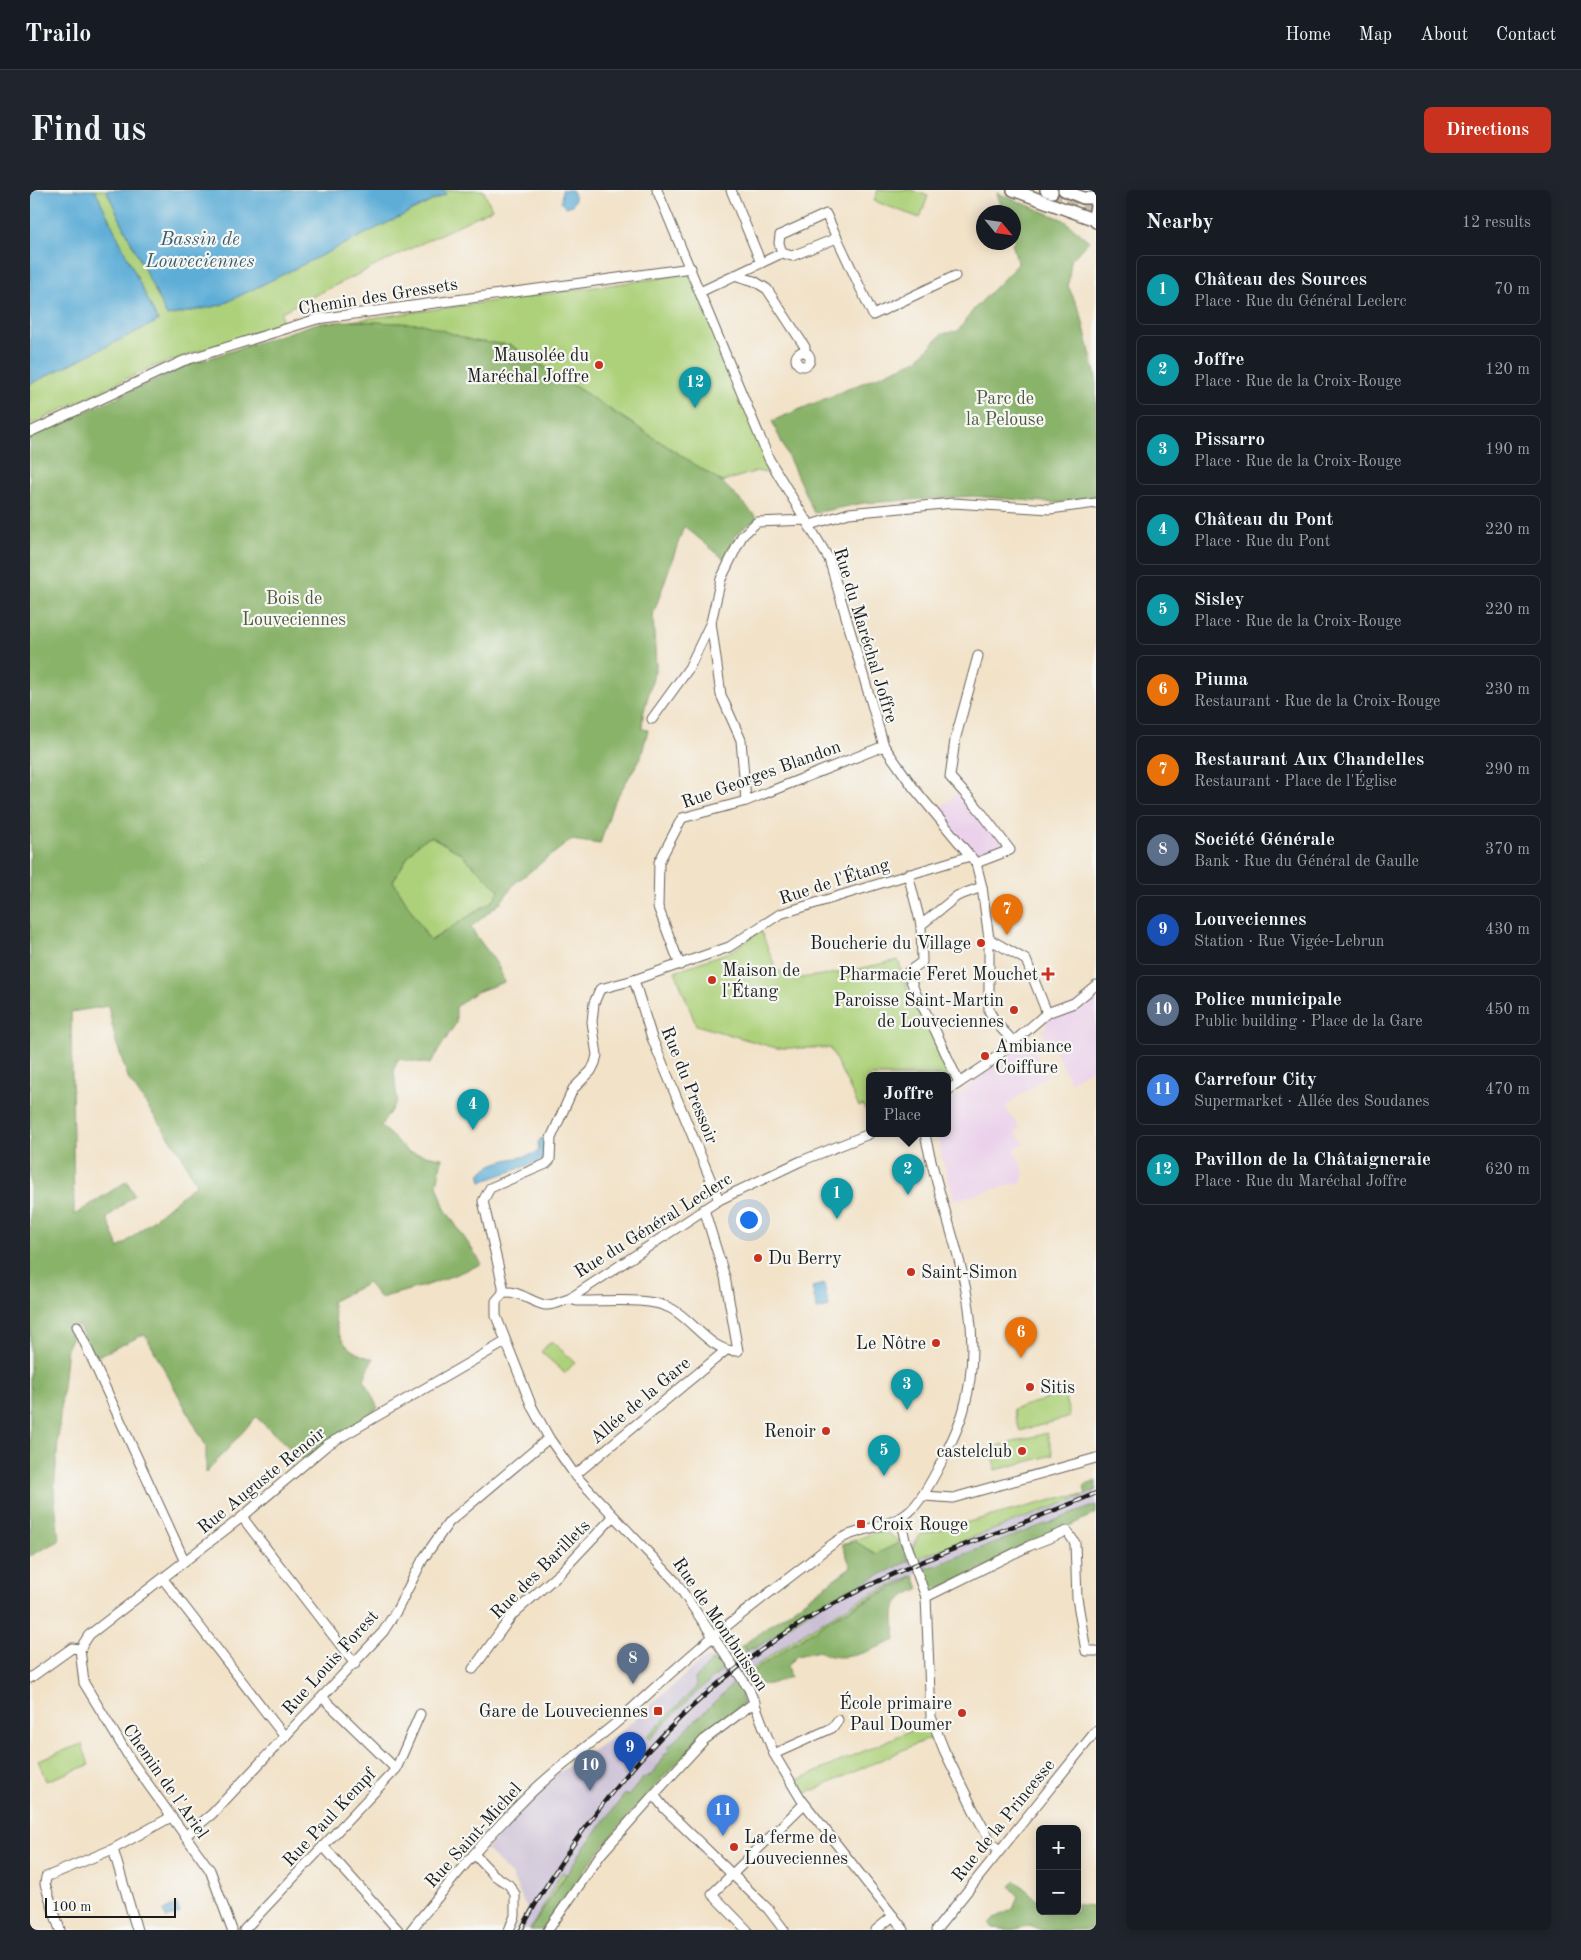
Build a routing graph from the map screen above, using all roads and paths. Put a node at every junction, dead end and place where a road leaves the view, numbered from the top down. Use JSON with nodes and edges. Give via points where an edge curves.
{"nodes":[{"id":1,"x":656,"y":190,"type":"edge"},
{"id":2,"x":731,"y":190,"type":"edge"},
{"id":3,"x":1012,"y":190,"type":"edge"},
{"id":4,"x":1064,"y":190,"type":"edge"},
{"id":5,"x":1096,"y":198,"type":"edge"},
{"id":6,"x":1096,"y":206,"type":"edge"},
{"id":7,"x":1096,"y":221,"type":"edge"},
{"id":8,"x":837,"y":238,"type":"junction"},
{"id":9,"x":782,"y":253,"type":"junction"},
{"id":10,"x":761,"y":263,"type":"junction"},
{"id":11,"x":691,"y":268,"type":"junction"},
{"id":12,"x":734,"y":276,"type":"junction"},
{"id":13,"x":955,"y":276,"type":"dead end"},
{"id":14,"x":700,"y":292,"type":"junction"},
{"id":15,"x":804,"y":352,"type":"dead end"},
{"id":16,"x":30,"y":432,"type":"edge"},
{"id":17,"x":1096,"y":503,"type":"edge"},
{"id":18,"x":809,"y":522,"type":"junction"},
{"id":19,"x":711,"y":622,"type":"junction"},
{"id":20,"x":978,"y":656,"type":"dead end"},
{"id":21,"x":652,"y":719,"type":"dead end"},
{"id":22,"x":884,"y":746,"type":"junction"},
{"id":23,"x":746,"y":801,"type":"junction"},
{"id":24,"x":973,"y":860,"type":"junction"},
{"id":25,"x":908,"y":874,"type":"junction"},
{"id":26,"x":982,"y":887,"type":"junction"},
{"id":27,"x":921,"y":925,"type":"junction"},
{"id":28,"x":988,"y":939,"type":"junction"},
{"id":29,"x":680,"y":965,"type":"junction"},
{"id":30,"x":634,"y":980,"type":"junction"},
{"id":31,"x":1096,"y":984,"type":"edge"},
{"id":32,"x":1047,"y":1014,"type":"junction"},
{"id":33,"x":1013,"y":1041,"type":"junction"},
{"id":34,"x":959,"y":1083,"type":"junction"},
{"id":35,"x":951,"y":1088,"type":"edge"},
{"id":36,"x":866,"y":1135,"type":"edge"},
{"id":37,"x":926,"y":1137,"type":"edge"},
{"id":38,"x":719,"y":1200,"type":"junction"},
{"id":39,"x":704,"y":1209,"type":"junction"},
{"id":40,"x":503,"y":1293,"type":"junction"},
{"id":41,"x":569,"y":1299,"type":"junction"},
{"id":42,"x":77,"y":1326,"type":"dead end"},
{"id":43,"x":505,"y":1342,"type":"junction"},
{"id":44,"x":725,"y":1351,"type":"junction"},
{"id":45,"x":549,"y":1438,"type":"junction"},
{"id":46,"x":1096,"y":1458,"type":"edge"},
{"id":47,"x":575,"y":1475,"type":"junction"},
{"id":48,"x":924,"y":1496,"type":"junction"},
{"id":49,"x":242,"y":1517,"type":"junction"},
{"id":50,"x":614,"y":1517,"type":"junction"},
{"id":51,"x":900,"y":1518,"type":"junction"},
{"id":52,"x":185,"y":1562,"type":"junction"},
{"id":53,"x":163,"y":1578,"type":"junction"},
{"id":54,"x":926,"y":1597,"type":"junction"},
{"id":55,"x":713,"y":1637,"type":"junction"},
{"id":56,"x":80,"y":1648,"type":"junction"},
{"id":57,"x":1096,"y":1652,"type":"edge"},
{"id":58,"x":355,"y":1664,"type":"junction"},
{"id":59,"x":473,"y":1669,"type":"dead end"},
{"id":60,"x":30,"y":1678,"type":"edge"},
{"id":61,"x":323,"y":1698,"type":"junction"},
{"id":62,"x":755,"y":1702,"type":"junction"},
{"id":63,"x":420,"y":1714,"type":"dead end"},
{"id":64,"x":838,"y":1720,"type":"dead end"},
{"id":65,"x":1096,"y":1731,"type":"edge"},
{"id":66,"x":285,"y":1737,"type":"junction"},
{"id":67,"x":774,"y":1754,"type":"junction"},
{"id":68,"x":396,"y":1769,"type":"junction"},
{"id":69,"x":654,"y":1795,"type":"junction"},
{"id":70,"x":804,"y":1804,"type":"junction"},
{"id":71,"x":171,"y":1817,"type":"junction"},
{"id":72,"x":185,"y":1836,"type":"junction"},
{"id":73,"x":323,"y":1846,"type":"junction"},
{"id":74,"x":113,"y":1848,"type":"junction"},
{"id":75,"x":1000,"y":1850,"type":"junction"},
{"id":76,"x":474,"y":1854,"type":"junction"},
{"id":77,"x":732,"y":1874,"type":"junction"},
{"id":78,"x":893,"y":1916,"type":"junction"},
{"id":79,"x":60,"y":1930,"type":"edge"},
{"id":80,"x":137,"y":1930,"type":"edge"},
{"id":81,"x":232,"y":1930,"type":"edge"},
{"id":82,"x":244,"y":1930,"type":"edge"},
{"id":83,"x":398,"y":1930,"type":"edge"},
{"id":84,"x":411,"y":1930,"type":"edge"},
{"id":85,"x":509,"y":1930,"type":"edge"},
{"id":86,"x":548,"y":1930,"type":"edge"},
{"id":87,"x":747,"y":1930,"type":"edge"},
{"id":88,"x":784,"y":1930,"type":"edge"},
{"id":89,"x":876,"y":1930,"type":"edge"},
{"id":90,"x":904,"y":1930,"type":"edge"},
{"id":91,"x":936,"y":1930,"type":"edge"}],
"edges":[{"from":1,"to":11,"type":"street","name":"Rue du Maréchal Joffre"},
{"from":2,"to":10,"type":"street"},
{"from":3,"to":7,"type":"main road"},
{"from":4,"to":5,"type":"main road","via":[[1083,198]]},
{"from":6,"to":7,"type":"main road"},
{"from":8,"to":9,"type":"street","via":[[792,256]]},
{"from":8,"to":9,"type":"street","via":[[826,214],[780,235]]},
{"from":8,"to":13,"type":"street","via":[[873,315]]},
{"from":9,"to":10,"type":"street"},
{"from":10,"to":12,"type":"street"},
{"from":11,"to":14,"type":"street","name":"Rue du Maréchal Joffre"},
{"from":11,"to":16,"type":"street","name":"Chemin des Gressets","via":[[317,319],[183,361]]},
{"from":12,"to":14,"type":"street"},
{"from":12,"to":15,"type":"street","via":[[754,281],[767,289],[805,347]]},
{"from":14,"to":18,"type":"street","name":"Rue du Maréchal Joffre","via":[[769,459]]},
{"from":17,"to":18,"type":"street","via":[[1050,509],[953,503],[849,512]]},
{"from":18,"to":19,"type":"street","via":[[757,522],[742,536],[721,579]]},
{"from":18,"to":22,"type":"street","name":"Rue du Maréchal Joffre","via":[[829,559]]},
{"from":19,"to":21,"type":"street","via":[[689,668]]},
{"from":19,"to":23,"type":"street","via":[[721,695],[741,740]]},
{"from":20,"to":24,"type":"street","name":"Rue de l'Étang","via":[[955,740],[950,777],[1010,850]]},
{"from":22,"to":23,"type":"street","name":"Rue Georges Blandon"},
{"from":22,"to":24,"type":"street","name":"Rue du Maréchal Joffre"},
{"from":23,"to":29,"type":"street","name":"Rue Georges Blandon","via":[[682,818],[659,862],[658,907]]},
{"from":24,"to":25,"type":"street","name":"Rue de l'Étang"},
{"from":24,"to":26,"type":"street"},
{"from":25,"to":27,"type":"street"},
{"from":25,"to":29,"type":"street","name":"Rue de l'Étang","via":[[780,914],[732,945]]},
{"from":26,"to":27,"type":"street","via":[[957,896]]},
{"from":26,"to":28,"type":"street"},
{"from":27,"to":34,"type":"street","via":[[922,962],[908,972]]},
{"from":28,"to":32,"type":"street","via":[[1026,960]]},
{"from":28,"to":33,"type":"street","via":[[989,1011]]},
{"from":29,"to":30,"type":"street","name":"Rue de l'Étang"},
{"from":30,"to":38,"type":"street","name":"Rue du Pressoir","via":[[652,1038]]},
{"from":30,"to":40,"type":"street","name":"Rue de l'Étang","via":[[600,989],[594,1003],[592,1022],[595,1063],[573,1089],[551,1138],[550,1160],[490,1188],[483,1201]]},
{"from":31,"to":32,"type":"street","via":[[1074,1003]]},
{"from":32,"to":33,"type":"street"},
{"from":33,"to":34,"type":"street","via":[[989,1063]]},
{"from":34,"to":35,"type":"street"},
{"from":36,"to":38,"type":"street","name":"Rue du Général Leclerc","via":[[801,1161]]},
{"from":37,"to":48,"type":"street","name":"Rue Saint-Michel","via":[[932,1170],[957,1247],[972,1331],[964,1409]]},
{"from":38,"to":39,"type":"street","name":"Rue du Général Leclerc"},
{"from":39,"to":41,"type":"street","name":"Rue du Général Leclerc"},
{"from":39,"to":44,"type":"street","via":[[725,1277],[738,1351]]},
{"from":40,"to":41,"type":"street","name":"Rue du Général Leclerc","via":[[512,1292],[547,1305]]},
{"from":40,"to":43,"type":"street","via":[[496,1301],[496,1316]]},
{"from":41,"to":44,"type":"street","via":[[650,1302],[672,1309]]},
{"from":42,"to":52,"type":"street"},
{"from":43,"to":45,"type":"street","name":"Rue de Montbuisson"},
{"from":43,"to":49,"type":"street","name":"Rue Auguste Renoir","via":[[327,1445]]},
{"from":44,"to":47,"type":"street","name":"Allée de la Gare"},
{"from":45,"to":47,"type":"street","name":"Rue de Montbuisson"},
{"from":45,"to":58,"type":"street","name":"Rue Louis Forest","via":[[449,1522],[423,1559],[383,1632]]},
{"from":46,"to":48,"type":"street","via":[[953,1498]]},
{"from":47,"to":50,"type":"street","name":"Rue de Montbuisson"},
{"from":48,"to":51,"type":"street","name":"Rue Saint-Michel"},
{"from":49,"to":52,"type":"street","name":"Rue Auguste Renoir"},
{"from":49,"to":58,"type":"street"},
{"from":50,"to":55,"type":"street","name":"Rue de Montbuisson","via":[[662,1565]]},
{"from":50,"to":59,"type":"street","name":"Rue des Barillets","via":[[560,1573],[513,1614]]},
{"from":51,"to":54,"type":"street"},
{"from":51,"to":55,"type":"street","name":"Rue Saint-Michel","via":[[841,1539]]},
{"from":52,"to":53,"type":"street","name":"Rue Auguste Renoir"},
{"from":53,"to":56,"type":"street","name":"Rue Auguste Renoir","via":[[89,1635]]},
{"from":53,"to":66,"type":"street"},
{"from":54,"to":57,"type":"street","via":[[1065,1530],[1075,1543],[1076,1598],[1086,1651]]},
{"from":54,"to":75,"type":"street","via":[[931,1717],[974,1812],[992,1844]]},
{"from":55,"to":62,"type":"street","name":"Rue de Montbuisson"},
{"from":55,"to":76,"type":"street","name":"Rue Saint-Michel","via":[[526,1797]]},
{"from":56,"to":60,"type":"street","via":[[72,1648]]},
{"from":56,"to":71,"type":"street","name":"Chemin de l'Ariel","via":[[84,1683],[114,1736]]},
{"from":58,"to":61,"type":"street","name":"Rue Louis Forest"},
{"from":61,"to":66,"type":"street","name":"Rue Louis Forest"},
{"from":61,"to":68,"type":"street"},
{"from":62,"to":67,"type":"street","name":"Rue de Montbuisson"},
{"from":62,"to":69,"type":"street","via":[[704,1740]]},
{"from":63,"to":68,"type":"street","name":"Rue Paul Kempf"},
{"from":64,"to":67,"type":"street","via":[[832,1728]]},
{"from":65,"to":75,"type":"street","name":"Rue de la Princesse"},
{"from":66,"to":72,"type":"street","name":"Rue Louis Forest","via":[[212,1814]]},
{"from":67,"to":70,"type":"street","name":"Rue de Montbuisson"},
{"from":68,"to":73,"type":"street","name":"Rue Paul Kempf"},
{"from":69,"to":77,"type":"street","via":[[664,1809]]},
{"from":69,"to":86,"type":"street","via":[[601,1854]]},
{"from":70,"to":77,"type":"street"},
{"from":70,"to":78,"type":"street","name":"Rue de Montbuisson"},
{"from":71,"to":72,"type":"street","name":"Chemin de l'Ariel"},
{"from":71,"to":74,"type":"street"},
{"from":72,"to":81,"type":"street","name":"Chemin de l'Ariel","via":[[210,1870]]},
{"from":73,"to":82,"type":"street","name":"Rue Paul Kempf"},
{"from":73,"to":83,"type":"street"},
{"from":74,"to":79,"type":"street","via":[[46,1877],[45,1884]]},
{"from":74,"to":80,"type":"street"},
{"from":75,"to":91,"type":"street","name":"Rue de la Princesse"},
{"from":76,"to":84,"type":"street","name":"Rue Saint-Michel"},
{"from":76,"to":85,"type":"street","via":[[494,1875],[510,1885],[515,1894],[515,1916]]},
{"from":77,"to":87,"type":"street","via":[[712,1894]]},
{"from":77,"to":88,"type":"street","via":[[768,1909]]},
{"from":78,"to":89,"type":"street"},
{"from":78,"to":90,"type":"street","name":"Rue de Montbuisson"}]}
